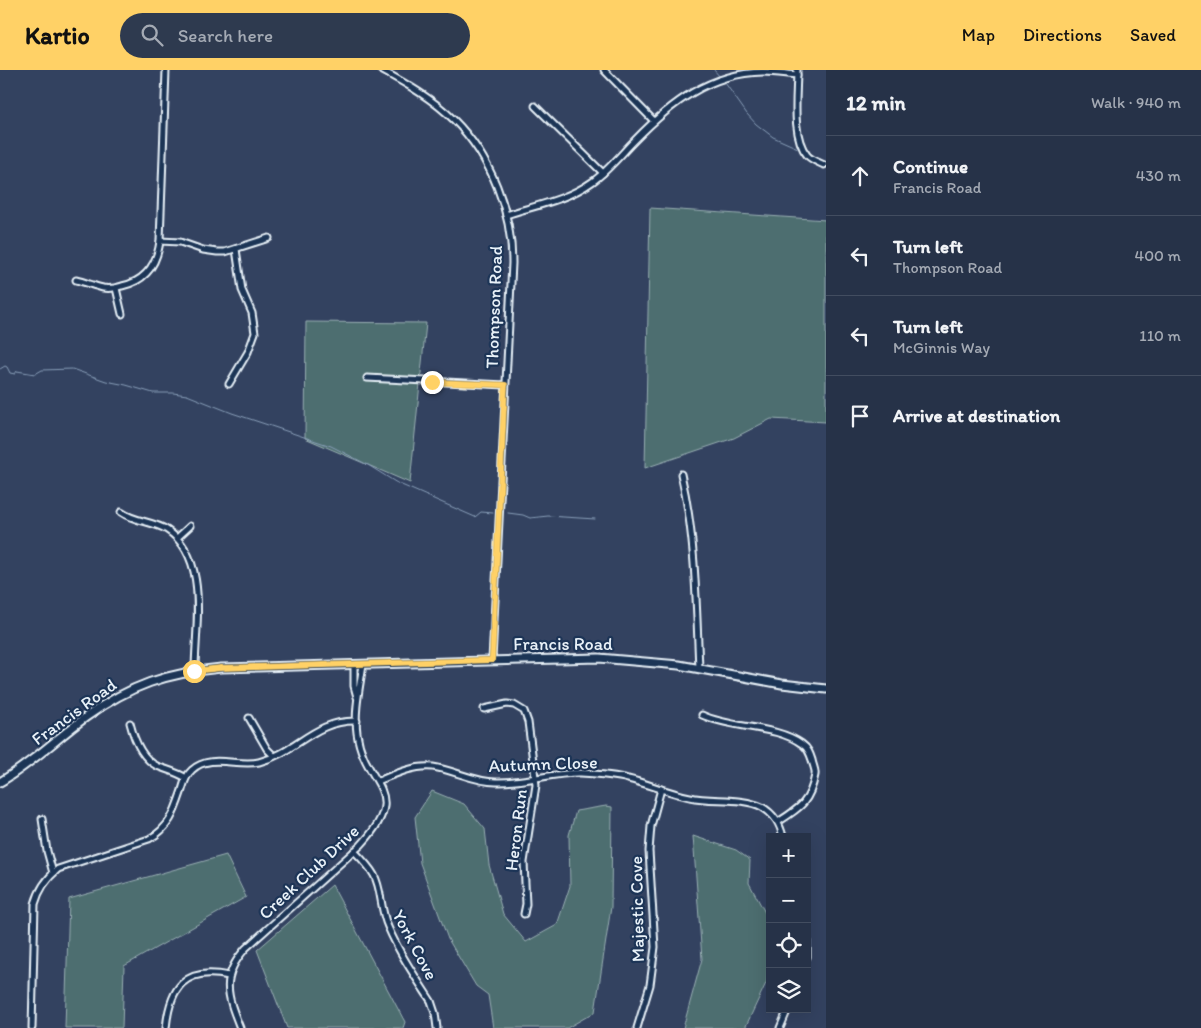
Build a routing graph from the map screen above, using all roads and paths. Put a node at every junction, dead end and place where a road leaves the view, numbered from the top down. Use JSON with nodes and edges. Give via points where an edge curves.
{"nodes":[{"id":1,"x":166,"y":70,"type":"edge"},
{"id":2,"x":381,"y":70,"type":"edge"},
{"id":3,"x":604,"y":70,"type":"edge"},
{"id":4,"x":797,"y":72,"type":"edge"},
{"id":5,"x":536,"y":106,"type":"dead end"},
{"id":6,"x":654,"y":121,"type":"junction"},
{"id":7,"x":824,"y":165,"type":"dead end"},
{"id":8,"x":603,"y":173,"type":"junction"},
{"id":9,"x":506,"y":215,"type":"junction"},
{"id":10,"x":269,"y":238,"type":"dead end"},
{"id":11,"x":160,"y":241,"type":"junction"},
{"id":12,"x":236,"y":248,"type":"junction"},
{"id":13,"x":76,"y":280,"type":"dead end"},
{"id":14,"x":116,"y":288,"type":"junction"},
{"id":15,"x":122,"y":314,"type":"dead end"},
{"id":16,"x":367,"y":378,"type":"dead end"},
{"id":17,"x":229,"y":384,"type":"dead end"},
{"id":18,"x":505,"y":385,"type":"junction"},
{"id":19,"x":681,"y":474,"type":"dead end"},
{"id":20,"x":121,"y":512,"type":"dead end"},
{"id":21,"x":190,"y":526,"type":"dead end"},
{"id":22,"x":177,"y":538,"type":"junction"},
{"id":23,"x":492,"y":660,"type":"junction"},
{"id":24,"x":354,"y":664,"type":"junction"},
{"id":25,"x":363,"y":664,"type":"junction"},
{"id":26,"x":699,"y":668,"type":"junction"},
{"id":27,"x":194,"y":671,"type":"junction"},
{"id":28,"x":826,"y":689,"type":"edge"},
{"id":29,"x":358,"y":700,"type":"junction"},
{"id":30,"x":484,"y":709,"type":"dead end"},
{"id":31,"x":702,"y":715,"type":"dead end"},
{"id":32,"x":249,"y":718,"type":"dead end"},
{"id":33,"x":357,"y":722,"type":"junction"},
{"id":34,"x":130,"y":723,"type":"dead end"},
{"id":35,"x":274,"y":756,"type":"junction"},
{"id":36,"x":186,"y":778,"type":"junction"},
{"id":37,"x":535,"y":778,"type":"junction"},
{"id":38,"x":378,"y":781,"type":"junction"},
{"id":39,"x":0,"y":782,"type":"edge"},
{"id":40,"x":661,"y":789,"type":"junction"},
{"id":41,"x":42,"y":819,"type":"dead end"},
{"id":42,"x":778,"y":822,"type":"junction"},
{"id":43,"x":782,"y":833,"type":"edge"},
{"id":44,"x":354,"y":851,"type":"junction"},
{"id":45,"x":53,"y":873,"type":"junction"},
{"id":46,"x":524,"y":914,"type":"dead end"},
{"id":47,"x":228,"y":976,"type":"junction"},
{"id":48,"x":786,"y":1013,"type":"edge"},
{"id":49,"x":32,"y":1028,"type":"edge"},
{"id":50,"x":166,"y":1028,"type":"edge"},
{"id":51,"x":240,"y":1028,"type":"edge"},
{"id":52,"x":437,"y":1028,"type":"edge"},
{"id":53,"x":637,"y":1028,"type":"edge"},
{"id":54,"x":780,"y":1028,"type":"edge"}],
"edges":[{"from":1,"to":11,"type":"street"},
{"from":2,"to":9,"type":"street","name":"Thompson Road","via":[[427,97],[455,120],[484,161]]},
{"from":3,"to":6,"type":"street"},
{"from":4,"to":6,"type":"street","via":[[763,72],[721,78],[690,93]]},
{"from":4,"to":7,"type":"street","via":[[797,125],[802,147],[810,158]]},
{"from":5,"to":8,"type":"street"},
{"from":6,"to":8,"type":"street"},
{"from":8,"to":9,"type":"street","via":[[576,192]]},
{"from":9,"to":18,"type":"street","name":"Thompson Road","via":[[512,251]]},
{"from":10,"to":12,"type":"street"},
{"from":11,"to":12,"type":"street","via":[[180,242],[217,252]]},
{"from":11,"to":14,"type":"street","via":[[158,255],[149,271],[132,284]]},
{"from":12,"to":17,"type":"street","via":[[242,290],[254,319],[255,333]]},
{"from":13,"to":14,"type":"street","via":[[102,288]]},
{"from":14,"to":15,"type":"street"},
{"from":16,"to":18,"type":"street"},
{"from":18,"to":23,"type":"street","name":"Thompson Road"},
{"from":19,"to":26,"type":"street","via":[[692,535]]},
{"from":20,"to":22,"type":"street","via":[[167,530]]},
{"from":21,"to":22,"type":"street"},
{"from":22,"to":27,"type":"street","via":[[188,553],[196,576]]},
{"from":23,"to":25,"type":"street","name":"Francis Road"},
{"from":23,"to":26,"type":"street","name":"Francis Road","via":[[599,658]]},
{"from":24,"to":25,"type":"street","name":"Francis Road"},
{"from":24,"to":27,"type":"street","name":"Francis Road"},
{"from":24,"to":29,"type":"street","name":"Creek Club Drive"},
{"from":25,"to":29,"type":"street","name":"Creek Club Drive"},
{"from":26,"to":28,"type":"street","name":"Francis Road"},
{"from":27,"to":39,"type":"street","name":"Francis Road","via":[[151,681],[110,700]]},
{"from":29,"to":33,"type":"street","name":"Creek Club Drive"},
{"from":30,"to":37,"type":"street","name":"Heron Run","via":[[507,704],[524,711]]},
{"from":31,"to":42,"type":"street","via":[[789,736],[807,749],[815,772],[813,788],[807,801]]},
{"from":32,"to":35,"type":"street"},
{"from":33,"to":35,"type":"street","via":[[345,721],[322,727]]},
{"from":33,"to":38,"type":"street","name":"Creek Club Drive","via":[[360,745]]},
{"from":34,"to":36,"type":"street","via":[[136,742],[148,760]]},
{"from":35,"to":36,"type":"street","via":[[258,762],[211,761],[192,770]]},
{"from":36,"to":45,"type":"street","via":[[175,813],[161,832]]},
{"from":37,"to":38,"type":"street","name":"Autumn Close","via":[[490,782],[427,767],[409,769]]},
{"from":37,"to":40,"type":"street","name":"Autumn Close","via":[[577,773],[604,775]]},
{"from":37,"to":46,"type":"street","name":"Heron Run","via":[[536,792],[524,862]]},
{"from":38,"to":44,"type":"street","name":"Creek Club Drive","via":[[383,813],[375,830]]},
{"from":40,"to":42,"type":"street","name":"Autumn Close","via":[[691,798],[751,803],[770,812]]},
{"from":40,"to":53,"type":"street","name":"Majestic Cove","via":[[651,826],[649,851],[655,947],[650,985]]},
{"from":41,"to":45,"type":"street"},
{"from":42,"to":43,"type":"street"},
{"from":44,"to":47,"type":"street","name":"Creek Club Drive","via":[[246,948],[236,958]]},
{"from":44,"to":52,"type":"street","name":"York Cove","via":[[374,875],[388,928],[431,1001]]},
{"from":45,"to":49,"type":"street","via":[[42,885],[35,904]]},
{"from":47,"to":50,"type":"street","via":[[201,974],[181,984],[170,1002]]},
{"from":47,"to":51,"type":"street","via":[[228,992]]},
{"from":48,"to":54,"type":"street"}]}
